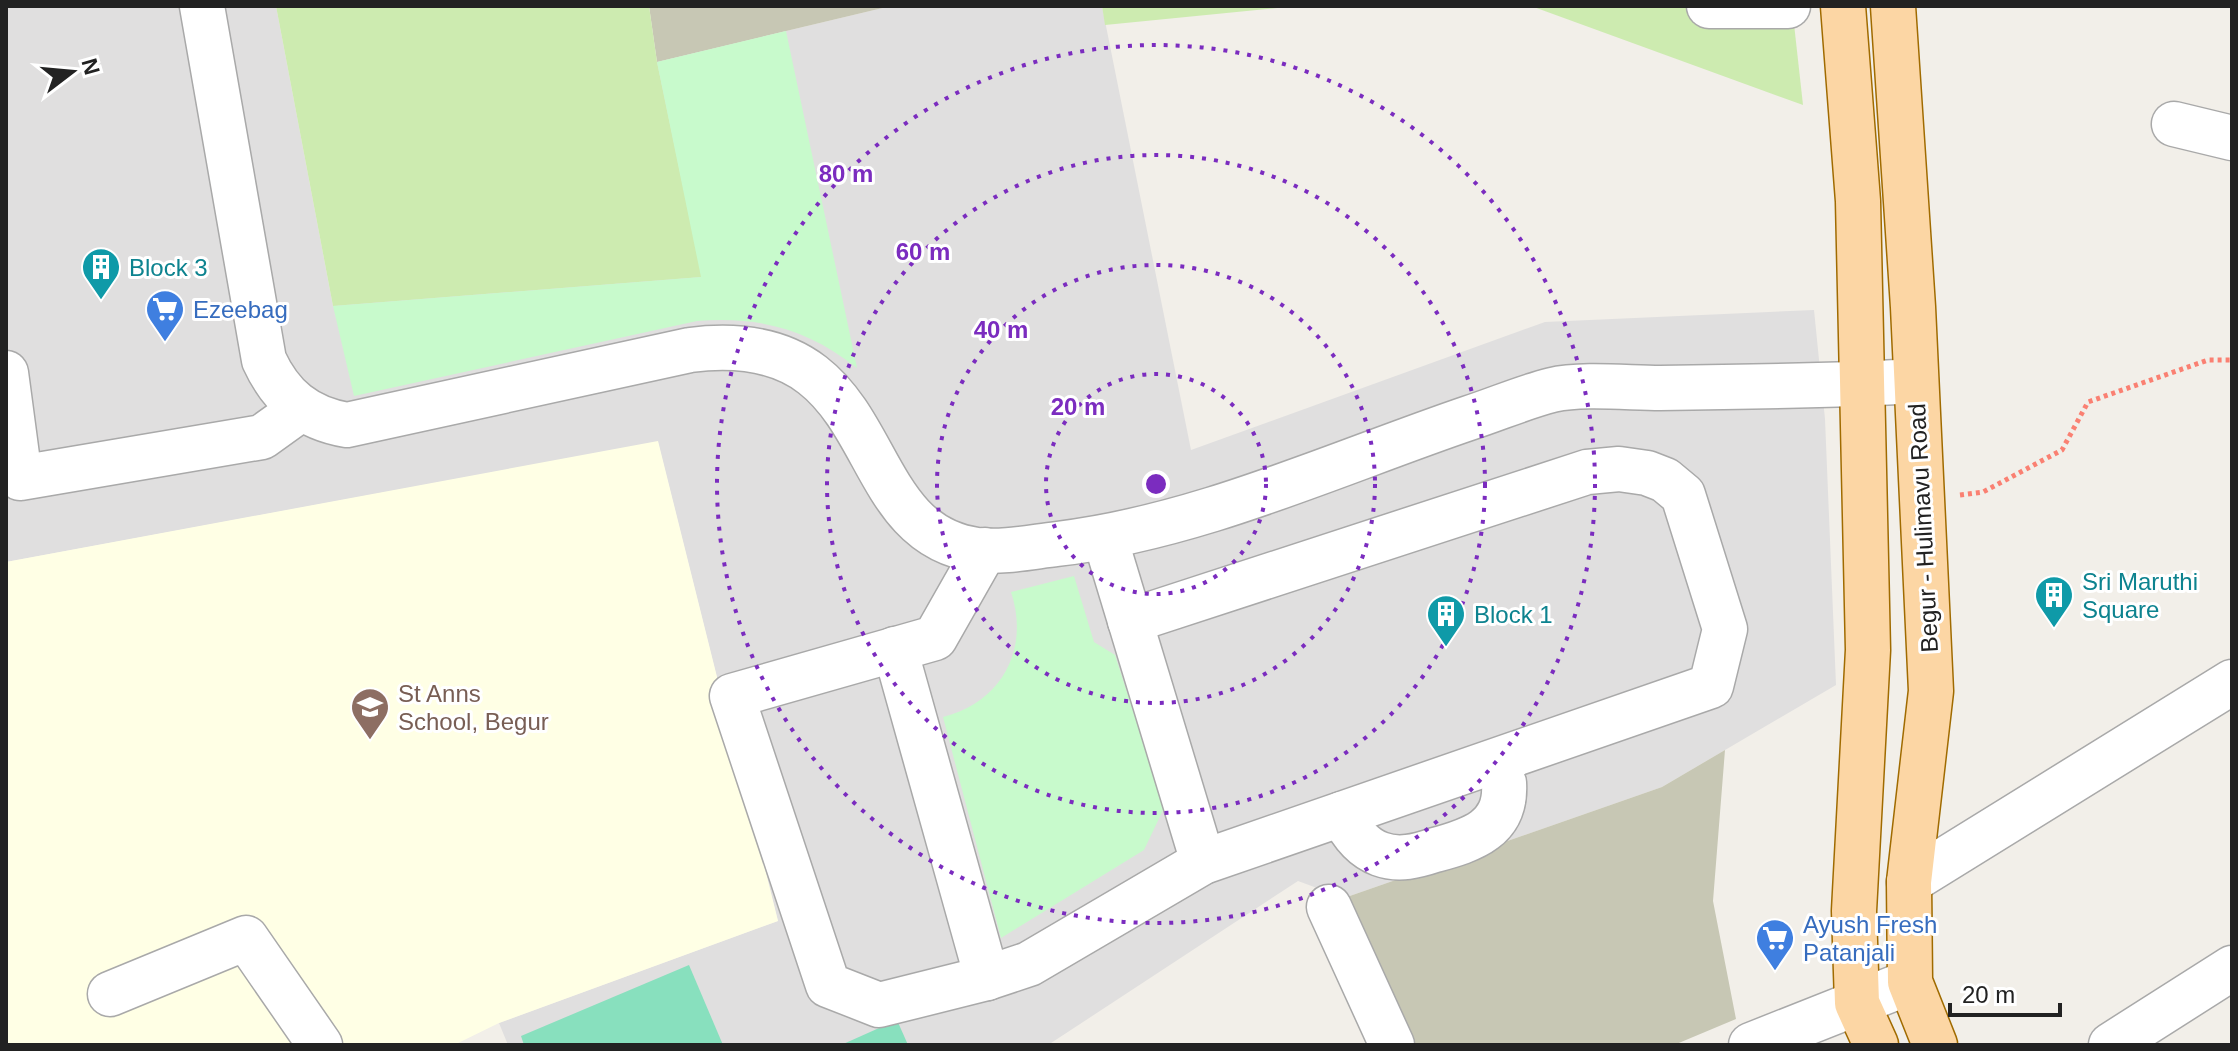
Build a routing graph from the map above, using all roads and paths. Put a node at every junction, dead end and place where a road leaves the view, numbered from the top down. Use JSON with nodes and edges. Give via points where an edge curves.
{"nodes":[{"id":1,"x":202,"y":6,"type":"edge"},
{"id":2,"x":1709,"y":6,"type":"edge"},
{"id":3,"x":1788,"y":6,"type":"edge"},
{"id":4,"x":1843,"y":6,"type":"edge"},
{"id":5,"x":1893,"y":6,"type":"edge"},
{"id":6,"x":2174,"y":124,"type":"dead end"},
{"id":7,"x":2232,"y":138,"type":"edge"},
{"id":8,"x":2232,"y":360,"type":"edge"},
{"id":9,"x":6,"y":373,"type":"edge"},
{"id":10,"x":1916,"y":381,"type":"junction"},
{"id":11,"x":1864,"y":384,"type":"junction"},
{"id":12,"x":301,"y":409,"type":"junction"},
{"id":13,"x":13,"y":479,"type":"edge"},
{"id":14,"x":1920,"y":502,"type":"junction"},
{"id":15,"x":1105,"y":538,"type":"junction"},
{"id":16,"x":985,"y":550,"type":"junction"},
{"id":17,"x":1130,"y":621,"type":"junction"},
{"id":18,"x":895,"y":649,"type":"junction"},
{"id":19,"x":2232,"y":682,"type":"edge"},
{"id":20,"x":1504,"y":783,"type":"dead end"},
{"id":21,"x":1342,"y":814,"type":"junction"},
{"id":22,"x":1203,"y":862,"type":"junction"},
{"id":23,"x":1909,"y":882,"type":"junction"},
{"id":24,"x":1329,"y":907,"type":"dead end"},
{"id":25,"x":2232,"y":968,"type":"edge"},
{"id":26,"x":987,"y":978,"type":"junction"},
{"id":27,"x":1910,"y":982,"type":"junction"},
{"id":28,"x":110,"y":994,"type":"dead end"},
{"id":29,"x":1857,"y":1003,"type":"junction"},
{"id":30,"x":320,"y":1045,"type":"edge"},
{"id":31,"x":1392,"y":1045,"type":"edge"},
{"id":32,"x":1751,"y":1045,"type":"edge"},
{"id":33,"x":1876,"y":1045,"type":"edge"},
{"id":34,"x":1935,"y":1045,"type":"edge"},
{"id":35,"x":2111,"y":1045,"type":"edge"}],
"edges":[{"from":1,"to":12,"type":"street","via":[[264,360],[285,395]]},
{"from":2,"to":3,"type":"street"},
{"from":4,"to":11,"type":"main road","via":[[1858,201]]},
{"from":5,"to":10,"type":"main road","name":"Begur - Hulimavu Road"},
{"from":6,"to":7,"type":"street"},
{"from":8,"to":14,"type":"path","via":[[2208,360],[2088,402],[2062,450],[1983,492]]},
{"from":9,"to":13,"type":"street"},
{"from":10,"to":11,"type":"street"},
{"from":10,"to":14,"type":"main road","name":"Begur - Hulimavu Road"},
{"from":11,"to":15,"type":"street","via":[[1556,389],[1208,510]]},
{"from":11,"to":29,"type":"main road","via":[[1868,650],[1854,911]]},
{"from":12,"to":13,"type":"street","via":[[262,437]]},
{"from":12,"to":16,"type":"street","via":[[347,425],[690,350],[760,351],[805,370],[842,401],[897,498],[923,527],[957,546]]},
{"from":14,"to":23,"type":"main road","name":"Begur - Hulimavu Road","via":[[1931,691]]},
{"from":15,"to":16,"type":"street"},
{"from":15,"to":17,"type":"street"},
{"from":16,"to":18,"type":"street","via":[[935,638]]},
{"from":17,"to":21,"type":"street","via":[[1587,472],[1647,473],[1683,495],[1725,629],[1711,686]]},
{"from":17,"to":22,"type":"street"},
{"from":18,"to":26,"type":"street"},
{"from":18,"to":26,"type":"street","via":[[732,696],[828,985],[879,1005]]},
{"from":19,"to":23,"type":"street"},
{"from":20,"to":21,"type":"street","via":[[1499,815],[1481,834],[1412,857],[1367,847]]},
{"from":21,"to":22,"type":"street"},
{"from":22,"to":26,"type":"street","via":[[1029,964]]},
{"from":23,"to":27,"type":"main road","name":"Begur - Hulimavu Road"},
{"from":24,"to":31,"type":"street"},
{"from":25,"to":35,"type":"street"},
{"from":27,"to":29,"type":"street"},
{"from":27,"to":34,"type":"main road","name":"Begur - Hulimavu Road"},
{"from":28,"to":30,"type":"street","via":[[246,938]]},
{"from":29,"to":32,"type":"street"},
{"from":29,"to":33,"type":"main road"}]}
